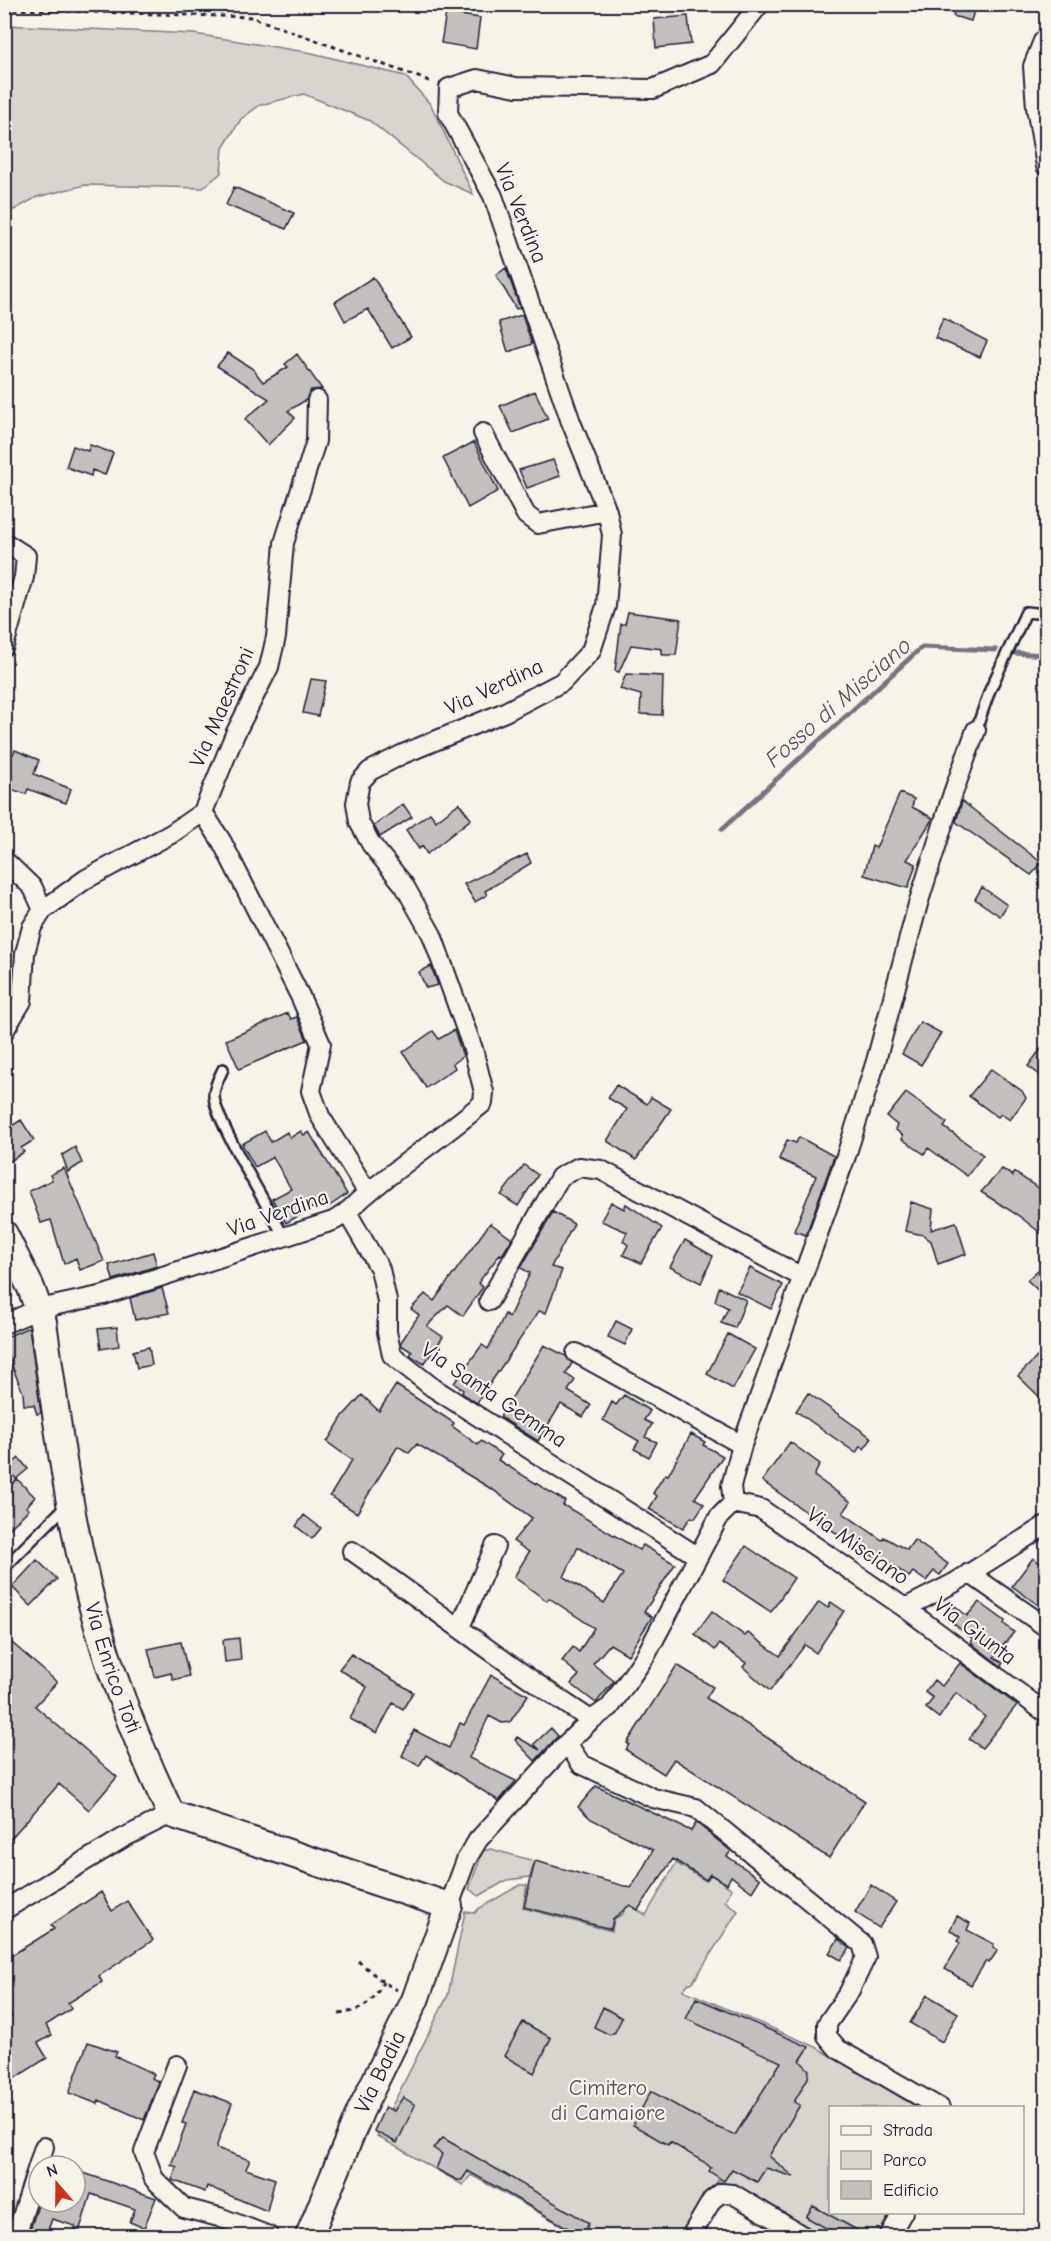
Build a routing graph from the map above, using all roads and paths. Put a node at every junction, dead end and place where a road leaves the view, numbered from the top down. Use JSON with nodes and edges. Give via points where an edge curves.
{"nodes":[{"id":1,"x":760,"y":4,"type":"edge"},
{"id":2,"x":4,"y":9,"type":"edge"},
{"id":3,"x":1047,"y":44,"type":"edge"},
{"id":4,"x":449,"y":88,"type":"junction"},
{"id":5,"x":1047,"y":166,"type":"edge"},
{"id":6,"x":317,"y":400,"type":"dead end"},
{"id":7,"x":483,"y":433,"type":"dead end"},
{"id":8,"x":607,"y":511,"type":"junction"},
{"id":9,"x":4,"y":542,"type":"edge"},
{"id":10,"x":1047,"y":614,"type":"edge"},
{"id":11,"x":4,"y":646,"type":"edge"},
{"id":12,"x":976,"y":730,"type":"joint"},
{"id":13,"x":203,"y":812,"type":"junction"},
{"id":14,"x":4,"y":860,"type":"edge"},
{"id":15,"x":43,"y":910,"type":"junction"},
{"id":16,"x":4,"y":1031,"type":"edge"},
{"id":17,"x":223,"y":1069,"type":"dead end"},
{"id":18,"x":368,"y":1192,"type":"junction"},
{"id":19,"x":348,"y":1214,"type":"junction"},
{"id":20,"x":4,"y":1234,"type":"edge"},
{"id":21,"x":284,"y":1237,"type":"junction"},
{"id":22,"x":802,"y":1277,"type":"junction"},
{"id":23,"x":489,"y":1301,"type":"dead end"},
{"id":24,"x":39,"y":1309,"type":"junction"},
{"id":25,"x":4,"y":1324,"type":"edge"},
{"id":26,"x":576,"y":1353,"type":"dead end"},
{"id":27,"x":742,"y":1445,"type":"junction"},
{"id":28,"x":71,"y":1500,"type":"junction"},
{"id":29,"x":733,"y":1503,"type":"junction"},
{"id":30,"x":1047,"y":1525,"type":"edge"},
{"id":31,"x":495,"y":1546,"type":"dead end"},
{"id":32,"x":352,"y":1551,"type":"dead end"},
{"id":33,"x":697,"y":1556,"type":"junction"},
{"id":34,"x":4,"y":1568,"type":"edge"},
{"id":35,"x":969,"y":1573,"type":"junction"},
{"id":36,"x":905,"y":1608,"type":"junction"},
{"id":37,"x":460,"y":1627,"type":"junction"},
{"id":38,"x":1047,"y":1627,"type":"edge"},
{"id":39,"x":1047,"y":1713,"type":"edge"},
{"id":40,"x":591,"y":1720,"type":"junction"},
{"id":41,"x":567,"y":1743,"type":"junction"},
{"id":42,"x":171,"y":1814,"type":"junction"},
{"id":43,"x":449,"y":1906,"type":"junction"},
{"id":44,"x":4,"y":1910,"type":"edge"},
{"id":45,"x":358,"y":1961,"type":"dead end"},
{"id":46,"x":383,"y":1982,"type":"junction"},
{"id":47,"x":415,"y":2000,"type":"junction"},
{"id":48,"x":339,"y":2014,"type":"dead end"},
{"id":49,"x":177,"y":2066,"type":"dead end"},
{"id":50,"x":937,"y":2106,"type":"edge"},
{"id":51,"x":44,"y":2147,"type":"dead end"},
{"id":52,"x":902,"y":2214,"type":"edge"},
{"id":53,"x":16,"y":2236,"type":"edge"},
{"id":54,"x":269,"y":2236,"type":"edge"},
{"id":55,"x":309,"y":2236,"type":"edge"},
{"id":56,"x":691,"y":2236,"type":"edge"},
{"id":57,"x":802,"y":2236,"type":"edge"},
{"id":58,"x":889,"y":2236,"type":"edge"}],
"edges":[{"from":1,"to":4,"type":"street","via":[[712,64],[653,89],[516,87],[477,79]]},
{"from":2,"to":4,"type":"path","via":[[251,17]]},
{"from":3,"to":5,"type":"street","via":[[1043,41],[1033,66]]},
{"from":4,"to":8,"type":"street","name":"Via Verdina","via":[[448,113],[493,196],[571,422]]},
{"from":6,"to":13,"type":"street","name":"Via Maestroni","via":[[316,441],[284,543],[276,637],[269,666]]},
{"from":7,"to":8,"type":"street","via":[[526,515],[538,524]]},
{"from":8,"to":18,"type":"street","name":"Via Verdina","via":[[612,535],[606,606],[591,651],[562,682],[505,712],[403,754],[370,771],[360,782],[356,803],[359,822],[404,885],[432,934],[484,1092],[483,1103],[443,1138]]},
{"from":9,"to":11,"type":"street","via":[[26,556],[24,577]]},
{"from":10,"to":12,"type":"lane","via":[[1026,612]]},
{"from":12,"to":22,"type":"street","via":[[918,904],[876,1061]]},
{"from":13,"to":15,"type":"street","via":[[171,834],[86,879]]},
{"from":13,"to":18,"type":"street","via":[[228,852],[321,1044],[311,1091],[320,1116]]},
{"from":14,"to":15,"type":"street","via":[[33,888]]},
{"from":15,"to":16,"type":"street","via":[[32,927],[25,953],[22,1001]]},
{"from":17,"to":21,"type":"lane","via":[[213,1098],[226,1131]]},
{"from":18,"to":19,"type":"street","name":"Via Verdina"},
{"from":19,"to":21,"type":"street","name":"Via Verdina"},
{"from":19,"to":33,"type":"street","name":"Via Santa Gemma","via":[[380,1269],[392,1355],[432,1387]]},
{"from":20,"to":24,"type":"street","name":"Via Enrico Toti"},
{"from":21,"to":24,"type":"street","name":"Via Verdina","via":[[104,1295]]},
{"from":22,"to":23,"type":"street","via":[[601,1170],[579,1167],[560,1177]]},
{"from":22,"to":27,"type":"street"},
{"from":24,"to":25,"type":"street","name":"Via Verdina"},
{"from":24,"to":28,"type":"street","name":"Via Enrico Toti"},
{"from":26,"to":27,"type":"street"},
{"from":27,"to":29,"type":"street","via":[[731,1486]]},
{"from":28,"to":34,"type":"lane"},
{"from":28,"to":42,"type":"street","name":"Via Enrico Toti","via":[[102,1640],[141,1752]]},
{"from":29,"to":33,"type":"street","via":[[719,1517]]},
{"from":29,"to":36,"type":"street","name":"Via Misciano","via":[[761,1509]]},
{"from":30,"to":35,"type":"street","name":"Via Misciano"},
{"from":31,"to":37,"type":"street"},
{"from":32,"to":37,"type":"street"},
{"from":33,"to":40,"type":"street","via":[[646,1655],[610,1707]]},
{"from":35,"to":36,"type":"street","name":"Via Misciano"},
{"from":35,"to":38,"type":"street"},
{"from":36,"to":39,"type":"street","name":"Via Giunta"},
{"from":37,"to":40,"type":"street","via":[[514,1670]]},
{"from":40,"to":41,"type":"street"},
{"from":41,"to":43,"type":"street","via":[[478,1840]]},
{"from":41,"to":50,"type":"street","via":[[581,1764],[653,1798],[696,1808],[862,1944],[866,1957],[827,2024],[828,2036],[838,2049]]},
{"from":42,"to":43,"type":"street"},
{"from":42,"to":44,"type":"street","via":[[123,1838]]},
{"from":43,"to":47,"type":"street","name":"Via Badia"},
{"from":45,"to":46,"type":"path"},
{"from":46,"to":47,"type":"path"},
{"from":46,"to":48,"type":"path","via":[[361,2010]]},
{"from":47,"to":55,"type":"street","name":"Via Badia","via":[[360,2112]]},
{"from":49,"to":54,"type":"street","via":[[144,2152],[154,2179],[184,2208]]},
{"from":51,"to":53,"type":"street"},
{"from":52,"to":58,"type":"street"},
{"from":56,"to":57,"type":"street","via":[[712,2200],[721,2193],[733,2194]]}]}
